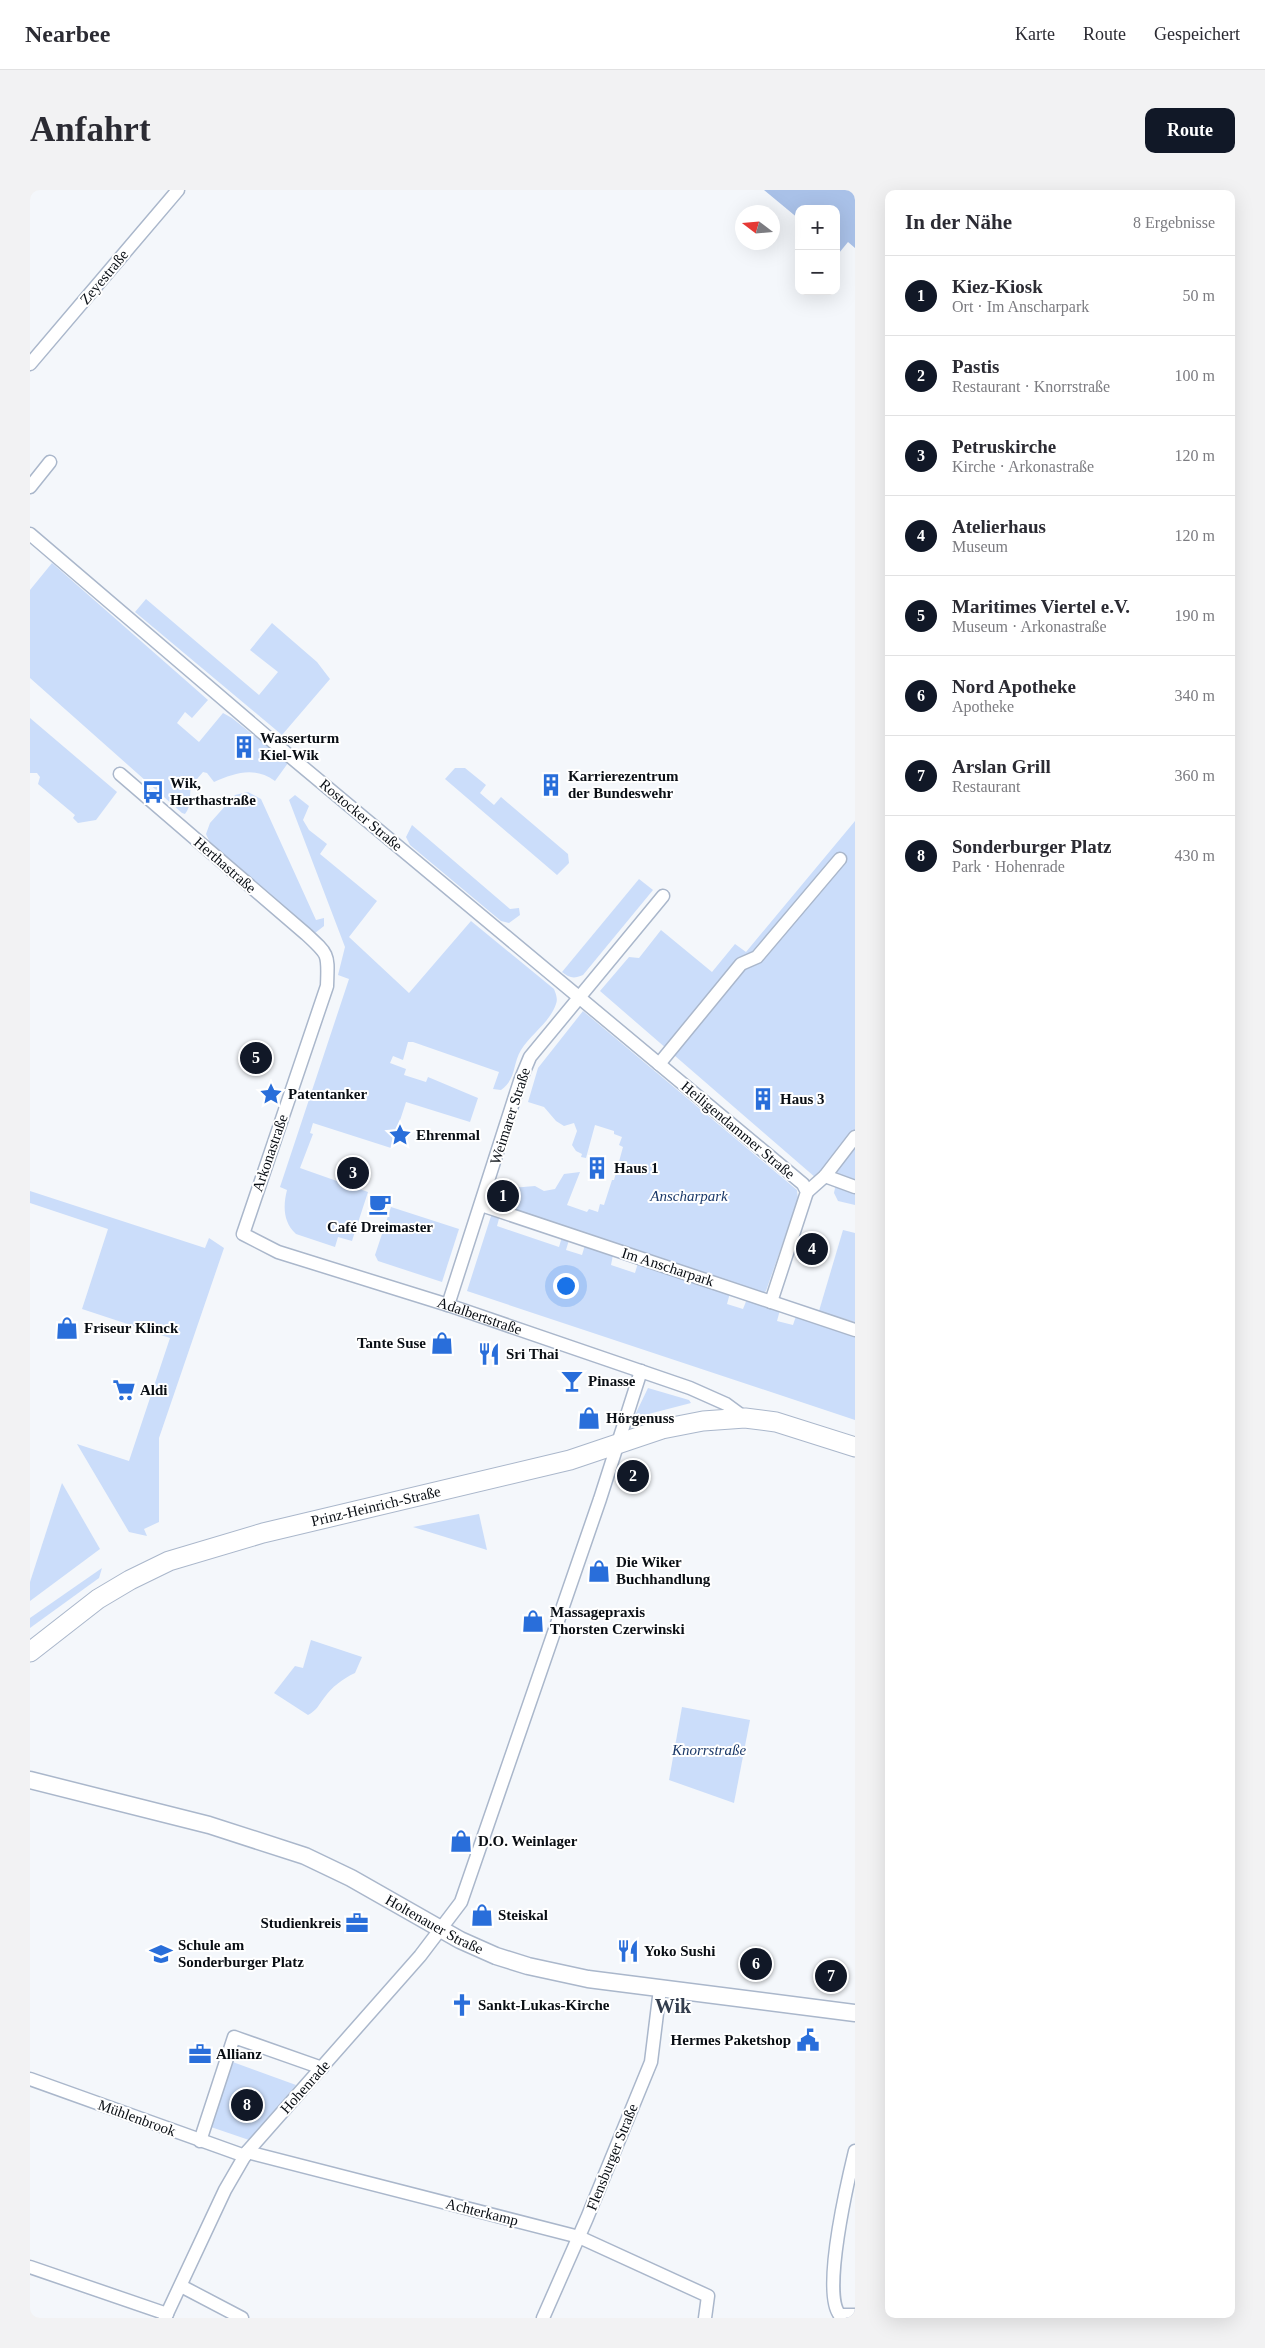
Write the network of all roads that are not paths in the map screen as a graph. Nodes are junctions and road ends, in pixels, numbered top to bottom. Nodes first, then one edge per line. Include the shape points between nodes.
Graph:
1 (178, 190) edge
2 (30, 364) edge
3 (50, 462) dead end
4 (30, 487) edge
5 (30, 534) edge
6 (120, 774) dead end
7 (840, 859) dead end
8 (663, 896) dead end
9 (328, 958) joint
10 (579, 997) junction
11 (659, 1064) junction
12 (855, 1137) edge
13 (825, 1176) junction
14 (855, 1186) edge
15 (807, 1192) junction
16 (481, 1205) junction
17 (243, 1234) joint
18 (770, 1302) junction
19 (448, 1306) junction
20 (855, 1330) edge
21 (641, 1371) junction
22 (745, 1418) junction
23 (618, 1442) junction
24 (855, 1447) edge
25 (30, 1652) edge
26 (30, 1780) edge
27 (441, 1930) junction
28 (660, 1989) junction
29 (855, 2013) edge
30 (322, 2068) junction
31 (30, 2079) edge
32 (200, 2141) junction
33 (855, 2152) edge
34 (246, 2154) junction
35 (579, 2237) junction
36 (30, 2267) edge
37 (180, 2286) junction
38 (166, 2316) edge
39 (839, 2316) edge
40 (855, 2316) edge
41 (242, 2318) edge
42 (543, 2318) edge
43 (705, 2318) edge

1 - 2 street, Zeyestraße
3 - 4 street
5 - 10 street, Rostocker Straße
6 - 9 street, Herthastraße via 322,948
7 - 11 street via 757,957 741,964
8 - 10 street, Weimarer Straße
9 - 17 street, Arkonastraße via 327,986
10 - 11 street, Heiligendammer Straße
10 - 16 street, Weimarer Straße via 530,1056
11 - 15 street, Heiligendammer Straße via 792,1174
12 - 13 street
13 - 14 street
13 - 15 street
15 - 18 street, Heiligendammer Straße
16 - 18 street, Im Anscharpark
16 - 19 street, Weimarer Straße
17 - 19 street, Adalbertstraße via 278,1252
18 - 20 street, Im Anscharpark
19 - 21 street, Adalbertstraße
21 - 22 street, Adalbertstraße via 726,1404
21 - 23 street
22 - 23 main road, Prinz-Heinrich-Straße via 679,1424
22 - 24 main road, Adalbertstraße via 776,1422
23 - 25 main road, Prinz-Heinrich-Straße via 570,1460 273,1531 169,1561 98,1599
23 - 27 street via 461,1902
26 - 27 street, Holtenauer Straße via 209,1825 292,1852 336,1871
27 - 28 street, Holtenauer Straße via 488,1953 528,1966 588,1979
27 - 30 street, Hohenrade
28 - 29 street, Holtenauer Straße
28 - 35 street, Flensburger Straße via 651,2062
30 - 32 street via 234,2037
30 - 34 street, Hohenrade
31 - 32 street, Mühlenbrook
32 - 34 street, Mühlenbrook
33 - 39 street via 842,2202 836,2253 833,2300
34 - 35 street, Achterkamp
34 - 37 street, Hohenrade via 225,2190
35 - 42 street, Flensburger Straße
35 - 43 street, Achterkamp via 708,2296
36 - 38 street
37 - 38 street, Hohenrade
37 - 41 street
39 - 40 street

